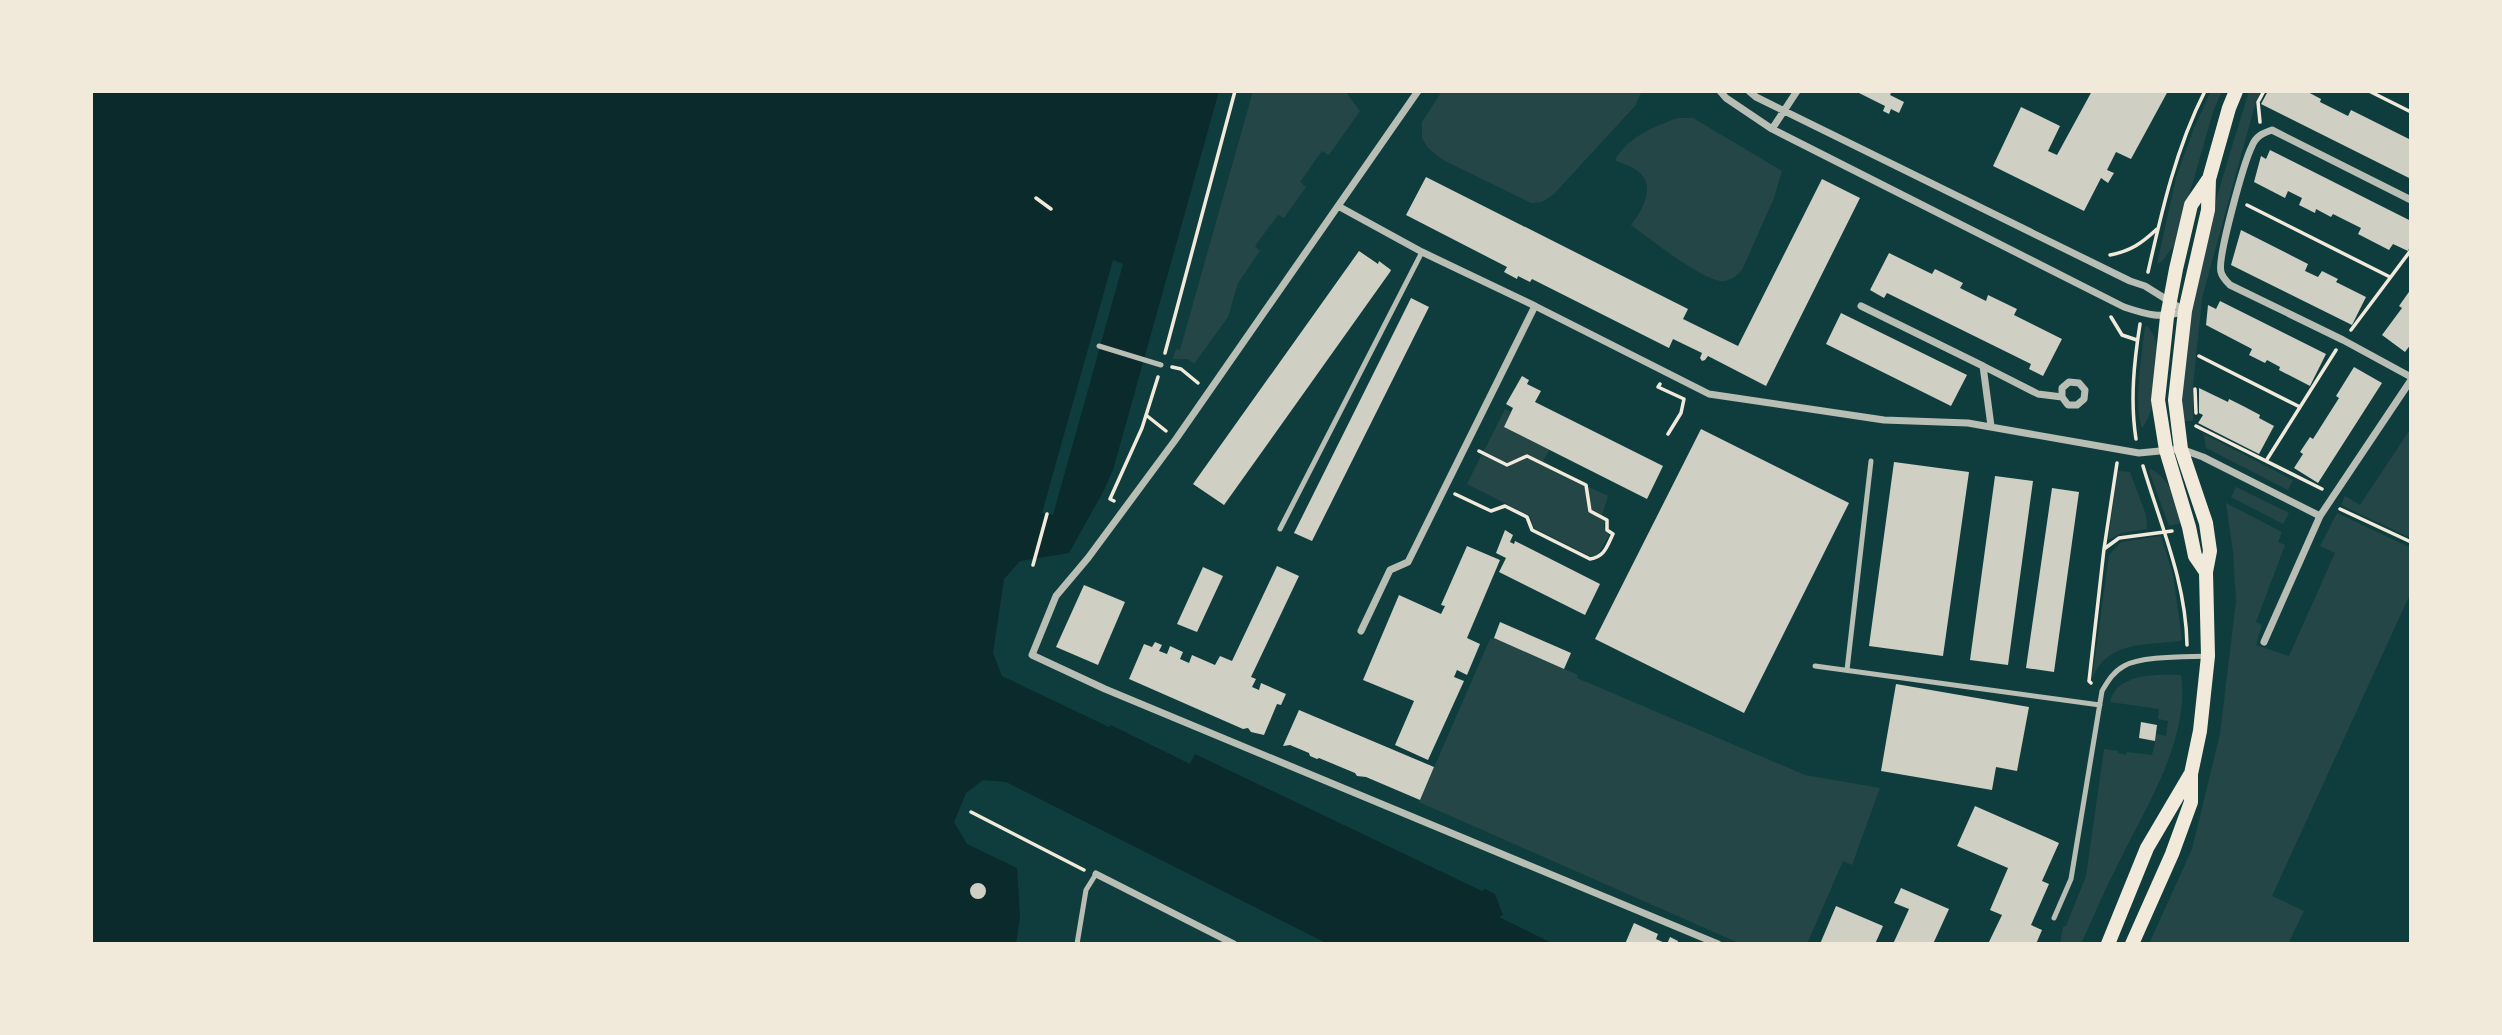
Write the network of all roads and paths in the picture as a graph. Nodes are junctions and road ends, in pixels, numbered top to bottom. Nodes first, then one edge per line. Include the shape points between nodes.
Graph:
1 (1235, 91) edge
2 (1418, 91) edge
3 (1720, 91) edge
4 (1749, 91) edge
5 (1797, 91) edge
6 (2206, 91) edge
7 (2236, 91) edge
8 (2264, 91) edge
9 (2370, 91) edge
10 (1784, 111) junction
11 (2411, 112) edge
12 (1772, 129) junction
13 (2261, 134) junction
14 (2208, 179) junction
15 (1037, 198) dead end
16 (2236, 199) junction
17 (2411, 200) edge
18 (1338, 206) junction
19 (1051, 209) dead end
20 (2158, 227) junction
21 (1422, 252) junction
22 (2085, 259) junction
23 (2391, 277) dead end
24 (2145, 286) junction
25 (2170, 300) junction
26 (1535, 306) junction
27 (1861, 306) dead end
28 (2185, 310) junction
29 (2167, 317) junction
30 (2200, 345) dead end
31 (1099, 346) dead end
32 (2199, 356) junction
33 (1161, 365) junction
34 (1983, 366) junction
35 (2197, 367) dead end
36 (1181, 369) dead end
37 (1666, 373) junction
38 (1187, 374) dead end
39 (2196, 377) dead end
40 (2411, 379) edge
41 (2062, 397) dead end
42 (2300, 407) dead end
43 (1146, 415) junction
44 (1991, 426) junction
45 (2196, 426) junction
46 (1161, 427) dead end
47 (1668, 434) dead end
48 (1467, 445) junction
49 (2181, 449) junction
50 (2119, 450) junction
51 (2166, 450) junction
52 (2203, 457) junction
53 (1871, 461) dead end
54 (1445, 489) junction
55 (2333, 495) junction
56 (2328, 503) junction
57 (1125, 509) junction
58 (1047, 514) dead end
59 (2320, 516) junction
60 (2189, 527) junction
61 (1280, 529) dead end
62 (2165, 532) junction
63 (2411, 542) edge
64 (2104, 549) junction
65 (1033, 565) dead end
66 (2206, 572) junction
67 (1361, 631) dead end
68 (2264, 642) dead end
69 (2208, 656) junction
70 (2187, 657) junction
71 (1815, 666) dead end
72 (1847, 670) junction
73 (2102, 691) junction
74 (2100, 705) junction
75 (2191, 774) junction
76 (971, 812) dead end
77 (1085, 870) dead end
78 (1096, 874) joint
79 (2054, 918) dead end
80 (1077, 944) edge
81 (1234, 944) edge
82 (1717, 944) edge
83 (2108, 944) edge
84 (2132, 944) edge

1 - 33 path
2 - 18 street
3 - 12 street
4 - 10 street
5 - 10 street
6 - 20 path via 2171,175
7 - 14 main road
8 - 13 path via 2258,102
9 - 11 path
10 - 12 street
10 - 22 street
12 - 29 street via 2124,306
13 - 16 street via 2252,145
13 - 17 street via 2272,130
14 - 25 main road via 2191,205
14 - 28 main road via 2208,210
15 - 19 path
16 - 23 path
16 - 40 street via 2221,260 2221,273 2230,285
18 - 21 street
18 - 57 street
20 - 22 path via 2126,252
20 - 24 path
21 - 26 street
21 - 61 lane
22 - 24 street
24 - 25 street
25 - 28 street
25 - 29 main road
26 - 37 street
26 - 48 street
27 - 34 street
28 - 29 street
28 - 49 main road via 2175,400
29 - 51 main road via 2158,400
30 - 32 path
31 - 33 lane
32 - 35 path
32 - 42 path
33 - 43 path
34 - 41 street via 2038,394
34 - 44 street
36 - 38 path
37 - 44 street via 1709,394 1884,420
37 - 47 path via 1658,387 1684,400
39 - 45 path
40 - 55 street
43 - 46 path
43 - 57 path via 1110,499
44 - 50 street
45 - 52 path
45 - 55 path
48 - 54 street
48 - 54 path via 1507,465 1527,456 1586,485 1590,511 1607,520 1607,530 1613,534 1604,554 1590,559 1532,530 1527,517 1505,506 1491,512
49 - 51 street
49 - 52 street
49 - 66 main road via 2206,523 2210,551
50 - 51 street
50 - 64 path
51 - 60 main road
52 - 59 street
53 - 72 lane
54 - 67 street via 1408,562 1390,570
55 - 56 street
56 - 59 street
56 - 63 path
57 - 82 street via 1056,596 1032,655
58 - 65 path
59 - 68 street
60 - 62 path
60 - 66 main road via 2195,556
62 - 64 path via 2119,538
62 - 70 path via 2185,607
64 - 73 path via 2089,681
66 - 69 main road
69 - 70 lane
69 - 75 main road
70 - 73 lane via 2126,664 2112,674
71 - 72 lane
72 - 74 lane
73 - 74 lane
74 - 79 lane via 2071,879
75 - 83 main road via 2147,848
75 - 84 main road via 2191,802
76 - 77 path
78 - 80 lane via 1086,890
78 - 81 street

